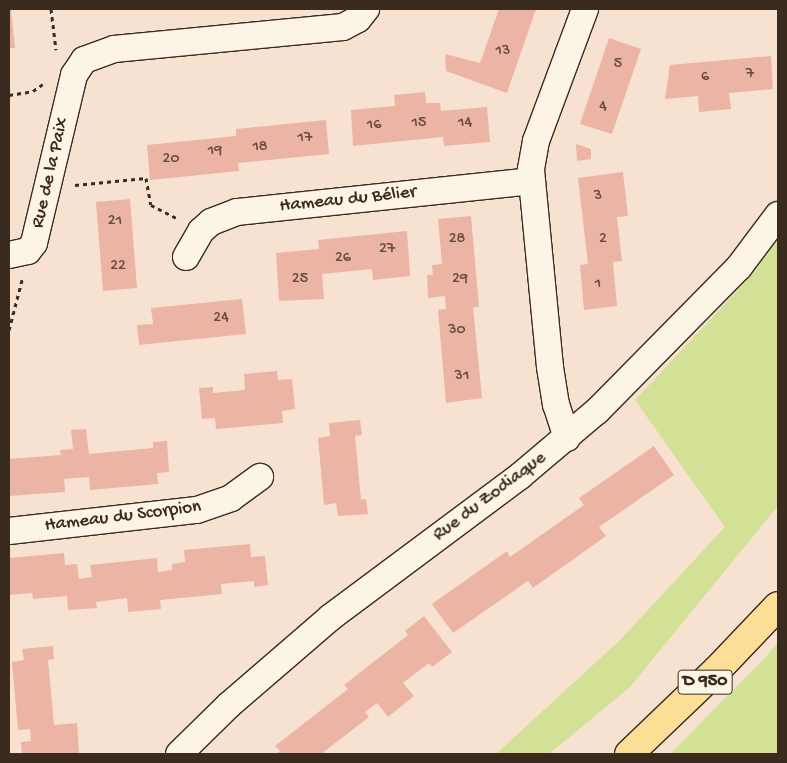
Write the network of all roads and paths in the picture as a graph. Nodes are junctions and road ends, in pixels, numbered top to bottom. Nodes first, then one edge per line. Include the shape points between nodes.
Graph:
1 (50, 9) edge
2 (366, 9) edge
3 (585, 9) edge
4 (56, 53) dead end
5 (62, 76) junction
6 (9, 95) edge
7 (531, 181) junction
8 (48, 186) junction
9 (778, 215) edge
10 (201, 231) junction
11 (15, 254) edge
12 (186, 257) dead end
13 (9, 330) edge
14 (567, 438) junction
15 (260, 477) dead end
16 (9, 531) edge
17 (778, 606) edge
18 (179, 754) edge
19 (629, 754) edge

1 - 4 path
2 - 5 street via 358,19 343,27 102,51
3 - 7 street via 536,141
5 - 6 path via 33,91
5 - 8 street, Rue de la Paix
7 - 10 street, Hameau du Bélier via 251,210 222,216
7 - 14 street via 550,367 556,405
8 - 10 path via 146,178 151,205
8 - 11 street, Rue de la Paix via 34,243
9 - 14 street, Rue du Zodiaque via 739,267 669,342
10 - 12 street, Hameau du Bélier
11 - 13 path via 22,282
14 - 18 street, Rue du Zodiaque via 331,617
15 - 16 street, Hameau du Scorpion via 231,498 197,510
17 - 19 highway, D 950

